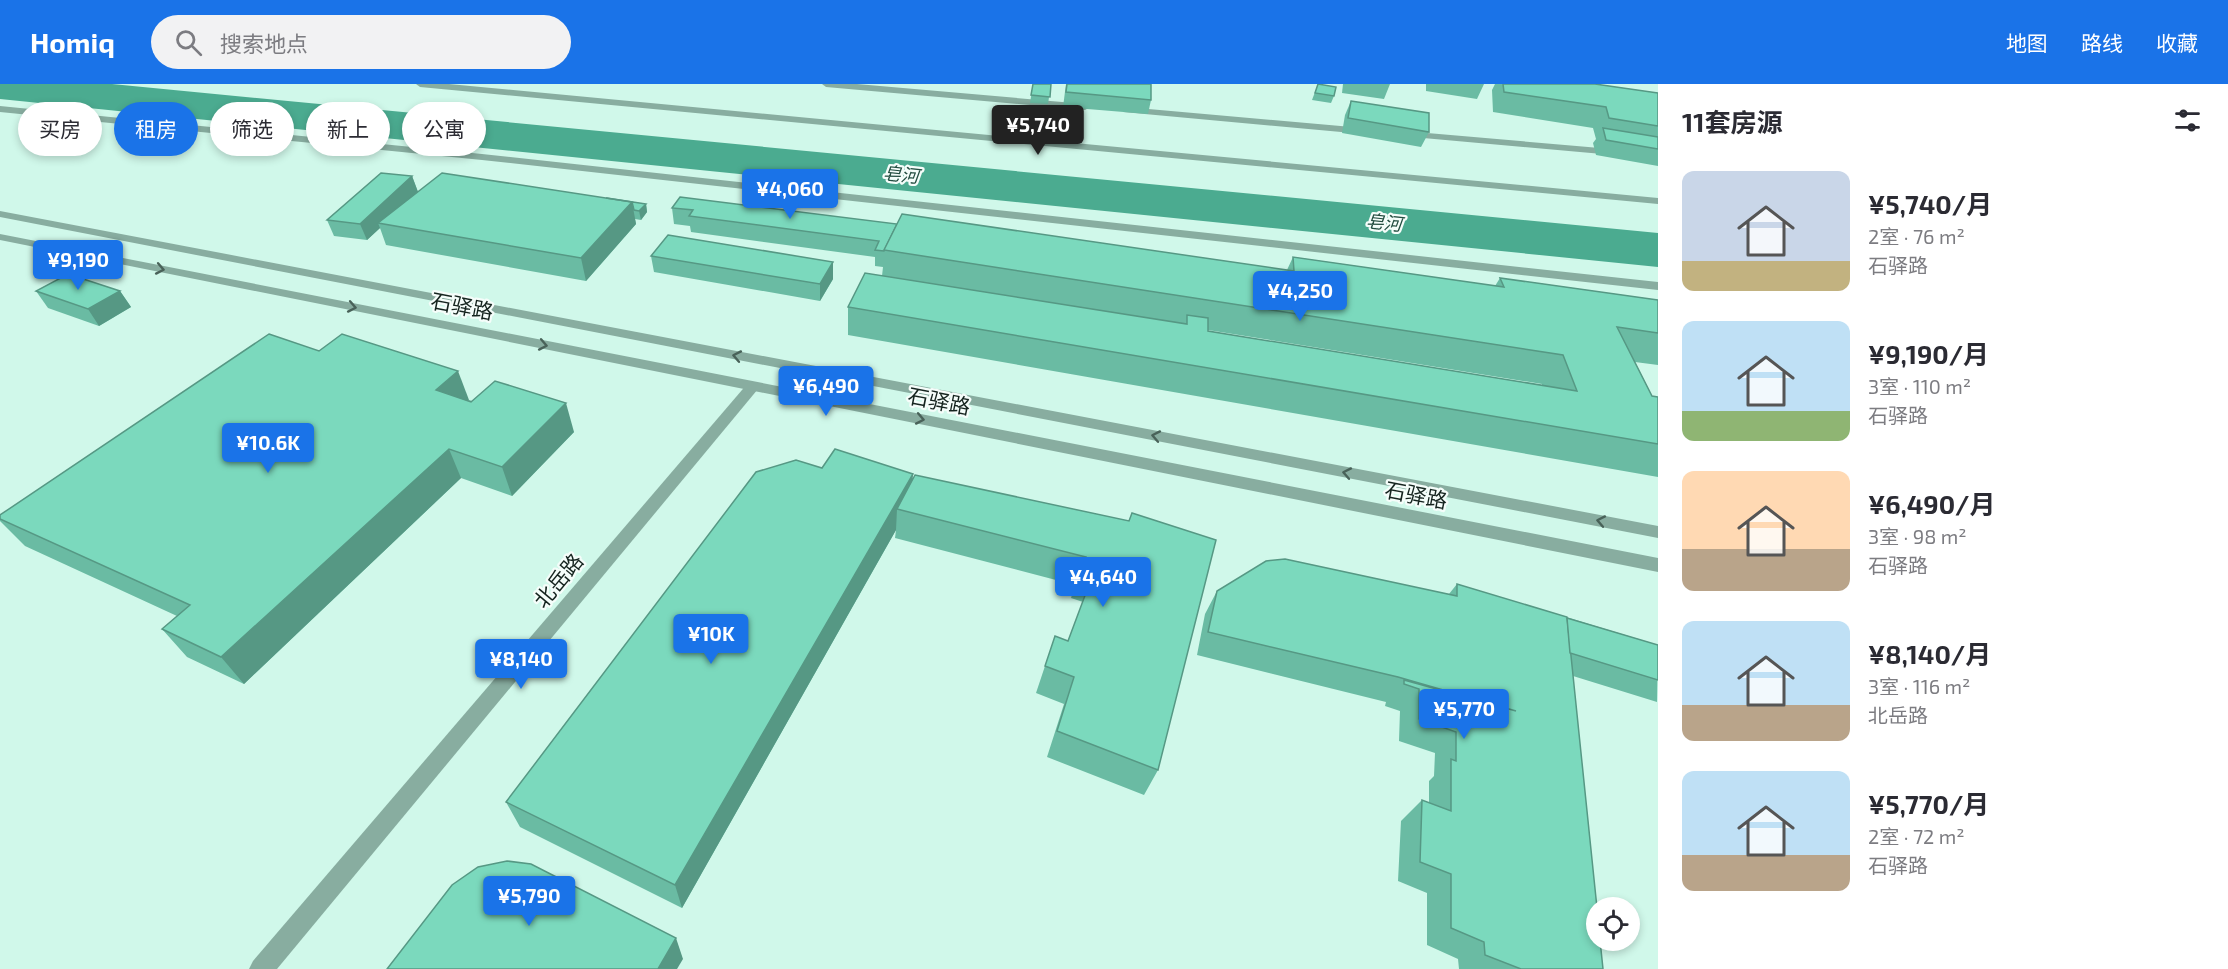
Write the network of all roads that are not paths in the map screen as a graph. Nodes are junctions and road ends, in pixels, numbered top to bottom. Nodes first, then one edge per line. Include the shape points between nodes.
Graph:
1 (420, 84) edge
2 (826, 84) edge
3 (1100, 108) edge
4 (0, 109) edge
5 (1112, 109) edge
6 (1373, 132) edge
7 (1397, 134) edge
8 (1658, 156) edge
9 (1658, 201) edge
10 (0, 214) edge
11 (0, 237) edge
12 (1658, 286) edge
13 (753, 386) junction
14 (1658, 532) edge
15 (1658, 566) edge
16 (261, 969) edge

1 - 9 street
2 - 3 street
4 - 12 street via 482,157
5 - 6 street
7 - 8 street
14 -> 10 street, 石驿路
11 -> 13 street, 石驿路
13 -> 15 street, 石驿路
13 - 16 street, 北岳路

